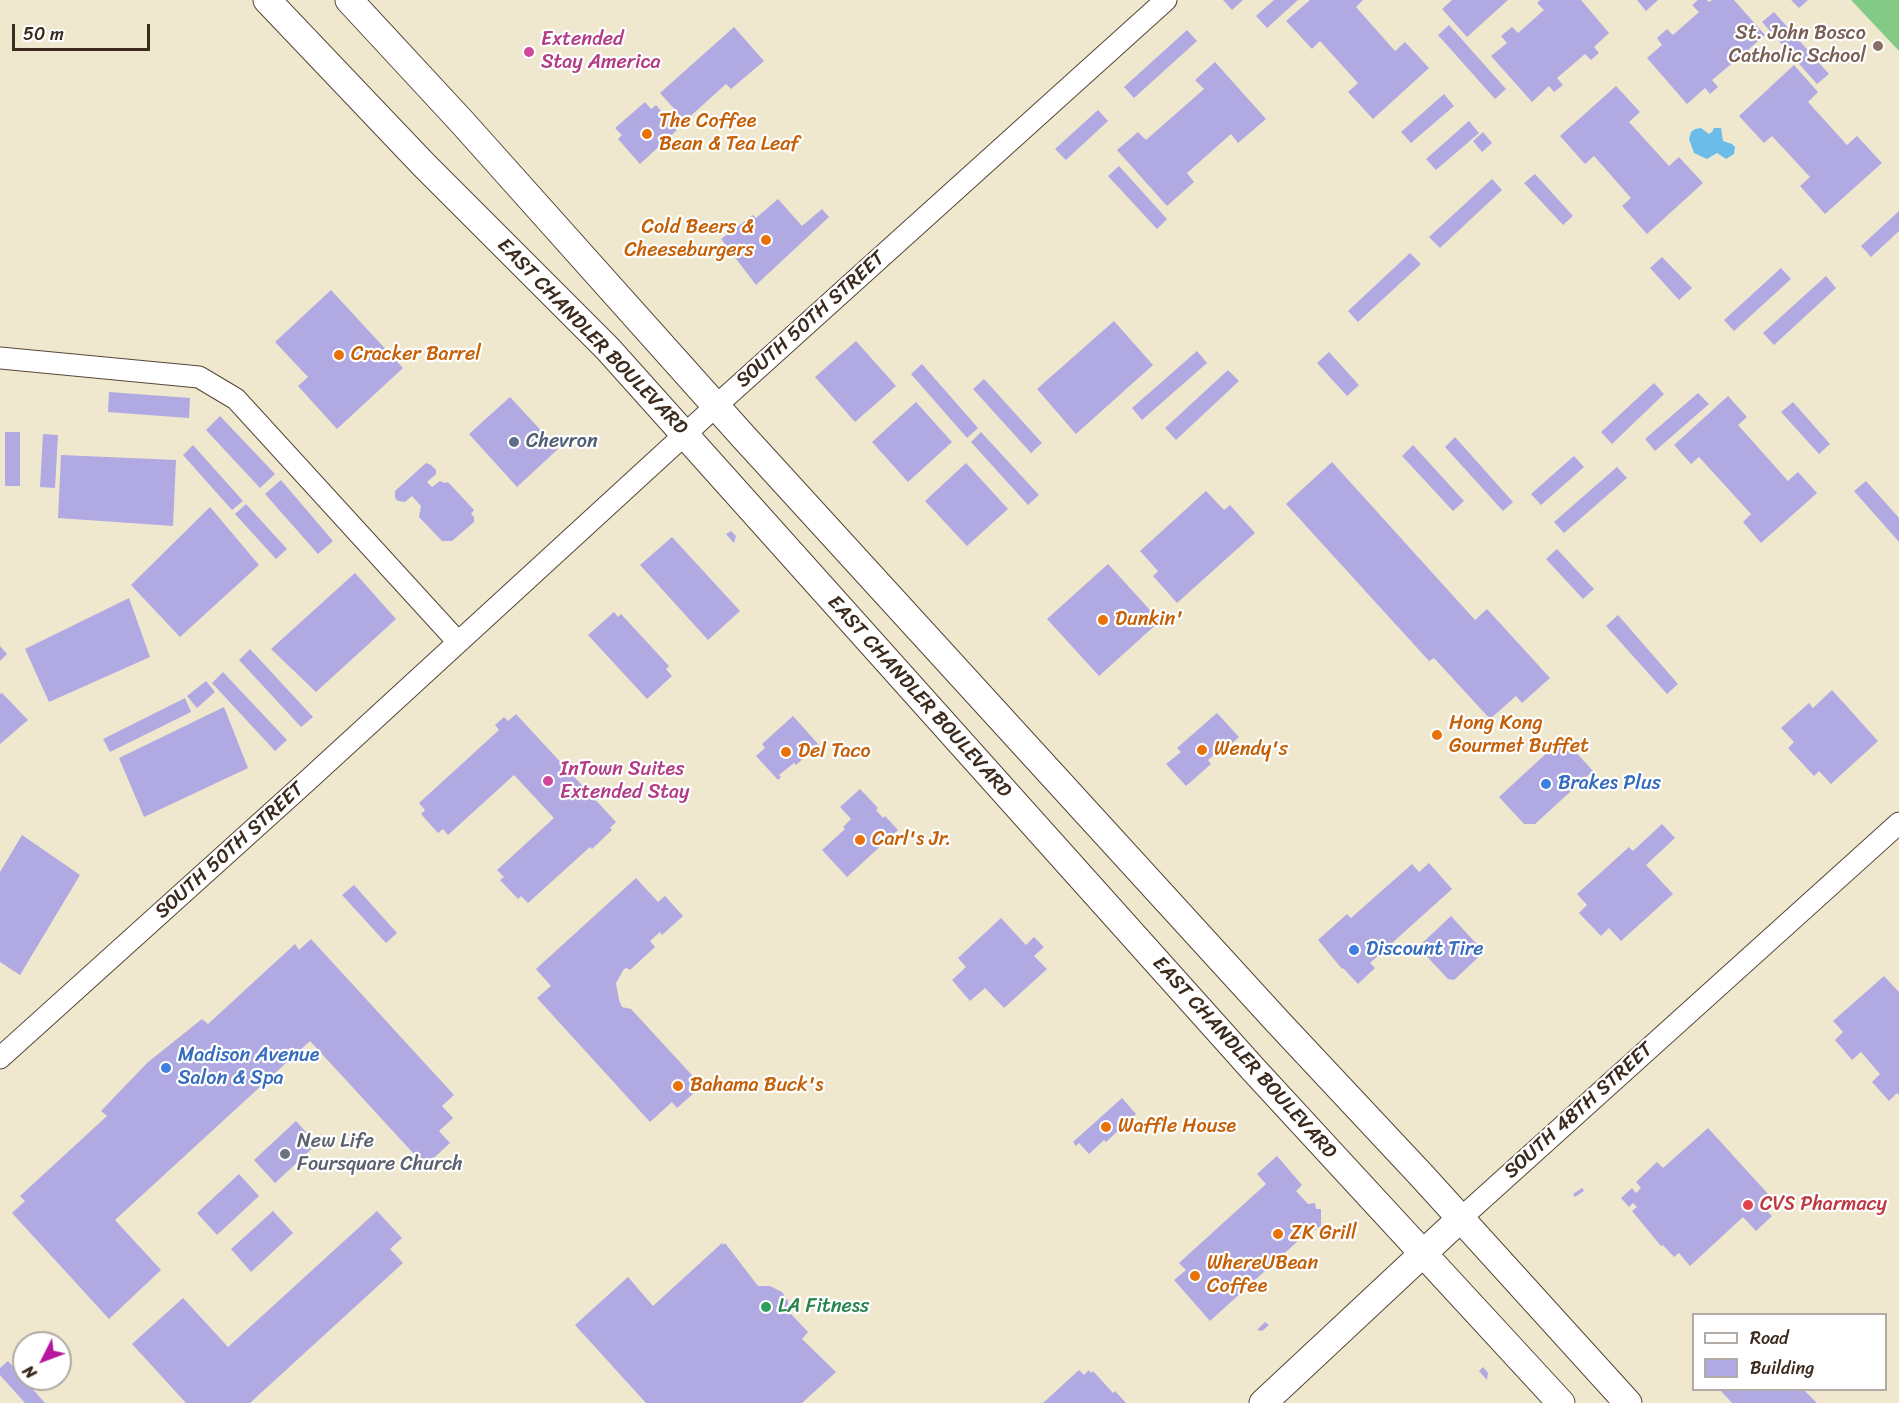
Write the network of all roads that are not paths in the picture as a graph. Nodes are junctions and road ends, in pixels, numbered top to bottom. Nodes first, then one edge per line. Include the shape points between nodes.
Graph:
1 (267, 0) edge
2 (349, 0) edge
3 (1166, 0) edge
4 (0, 358) edge
5 (717, 405) junction
6 (685, 434) junction
7 (458, 642) junction
8 (1899, 823) edge
9 (0, 1058) edge
10 (1460, 1219) junction
11 (1424, 1254) junction
12 (1263, 1403) edge
13 (1561, 1403) edge
14 (1628, 1403) edge

1 - 6 main road, EAST CHANDLER BOULEVARD via 424,165 608,349
2 - 5 main road
3 - 5 street, SOUTH 50TH STREET
4 - 7 street via 199,377 236,399
5 - 6 street, SOUTH 50TH STREET
5 - 10 main road
6 - 7 street, SOUTH 50TH STREET
6 - 11 main road, EAST CHANDLER BOULEVARD via 1253,1069
7 - 9 street, SOUTH 50TH STREET
8 - 10 street, SOUTH 48TH STREET
10 - 11 main road, SOUTH 48TH STREET
10 - 14 main road
11 - 12 main road, SOUTH 48TH STREET
11 - 13 main road, EAST CHANDLER BOULEVARD

